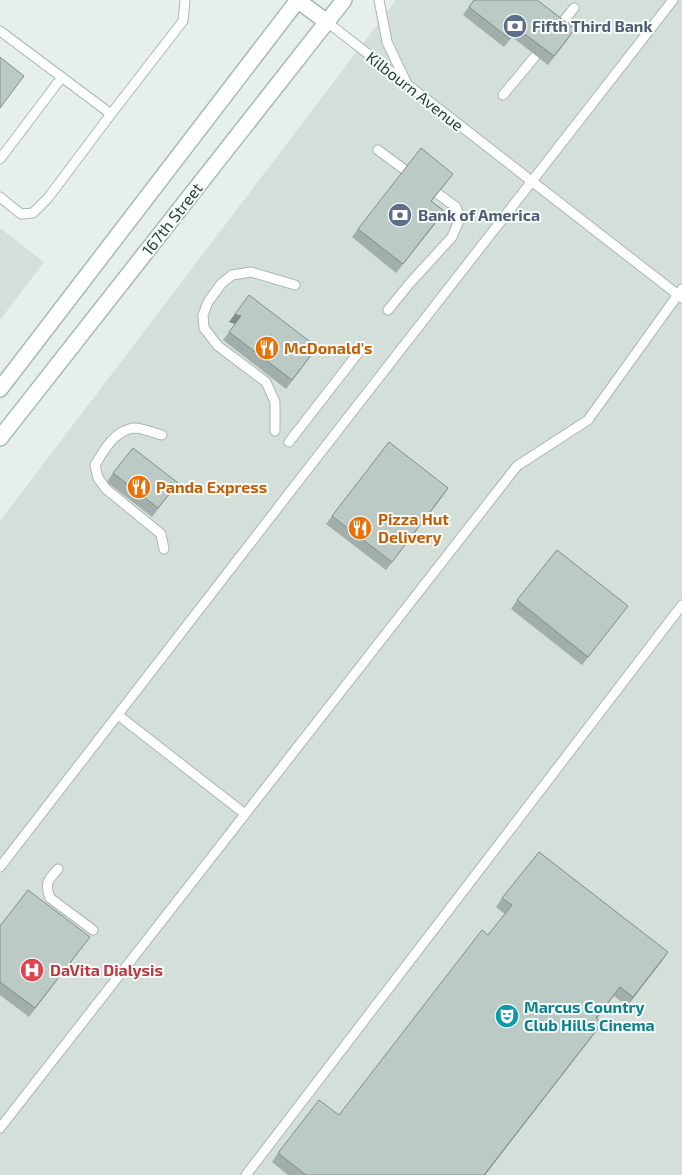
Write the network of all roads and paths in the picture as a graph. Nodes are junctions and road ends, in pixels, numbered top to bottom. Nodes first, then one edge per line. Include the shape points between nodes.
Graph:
1 (185, 0) edge
2 (298, 0) edge
3 (344, 0) edge
4 (379, 0) edge
5 (673, 0) edge
6 (574, 8) dead end
7 (326, 22) junction
8 (0, 31) edge
9 (62, 78) junction
10 (409, 86) junction
11 (503, 95) dead end
12 (111, 114) junction
13 (378, 150) dead end
14 (0, 160) edge
15 (417, 178) edge
16 (532, 182) junction
17 (425, 184) edge
18 (0, 197) edge
19 (296, 285) dead end
20 (681, 294) edge
21 (388, 310) dead end
22 (362, 348) dead end
23 (0, 389) edge
24 (275, 431) dead end
25 (162, 435) dead end
26 (0, 438) edge
27 (289, 442) dead end
28 (164, 549) dead end
29 (682, 605) edge
30 (118, 715) junction
31 (245, 814) junction
32 (0, 867) edge
33 (58, 869) dead end
34 (93, 930) dead end
35 (0, 1128) edge
36 (246, 1175) edge

1 - 12 lane via 183,21
2 - 7 main road, Kilbourn Avenue
2 - 23 main road, 167th Street
3 - 7 main road, 167th Street
4 - 10 lane via 387,42
5 - 16 lane
6 - 11 lane
7 - 10 lane, Kilbourn Avenue
7 - 26 main road, 167th Street
8 - 9 lane
9 - 12 lane
9 - 14 lane
10 - 16 lane, Kilbourn Avenue
12 - 18 lane via 33,214 21,214
13 - 15 lane
16 - 20 lane, Kilbourn Avenue
16 - 30 lane
17 - 21 lane via 456,207 460,218 452,237
19 - 24 lane via 251,272 232,274 208,302 203,315 204,328 218,346 266,382 275,402
20 - 31 lane via 588,420 517,466
22 - 27 lane
25 - 28 lane via 136,428 121,432 95,465 98,478 106,489 161,534
29 - 36 lane
30 - 31 lane
30 - 32 lane
31 - 35 lane
33 - 34 lane via 48,879 50,898

